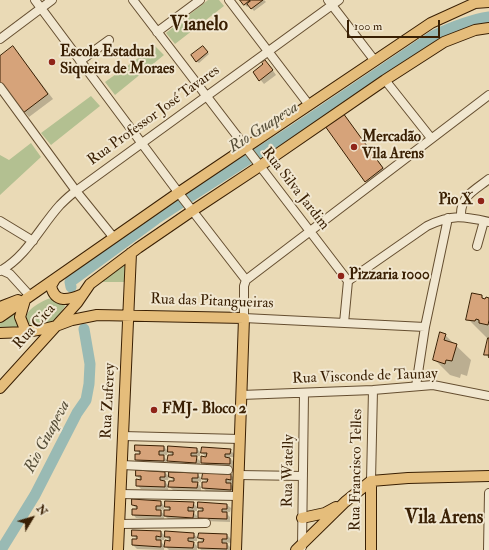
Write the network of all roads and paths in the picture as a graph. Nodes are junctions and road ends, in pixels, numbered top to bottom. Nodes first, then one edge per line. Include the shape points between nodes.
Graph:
1 (35, 0) edge
2 (52, 0) edge
3 (133, 0) edge
4 (185, 0) edge
5 (200, 0) edge
6 (229, 0) edge
7 (339, 0) edge
8 (474, 2) edge
9 (489, 2) edge
10 (330, 3) edge
11 (191, 7) junction
12 (41, 8) junction
13 (489, 28) edge
14 (157, 32) junction
15 (0, 39) edge
16 (109, 40) dead end
17 (268, 52) junction
18 (80, 61) junction
19 (375, 61) junction
20 (385, 80) junction
21 (0, 88) edge
22 (489, 95) edge
23 (206, 96) junction
24 (309, 105) junction
25 (431, 138) junction
26 (141, 143) junction
27 (247, 150) junction
28 (258, 163) junction
29 (489, 180) edge
30 (76, 191) junction
31 (180, 195) junction
32 (190, 209) junction
33 (462, 216) junction
34 (448, 218) junction
35 (0, 221) edge
36 (487, 221) edge
37 (311, 232) junction
38 (114, 238) junction
39 (33, 241) junction
40 (477, 246) dead end
41 (131, 253) junction
42 (1, 271) edge
43 (55, 279) junction
44 (246, 280) junction
45 (348, 281) junction
46 (83, 294) junction
47 (27, 298) junction
48 (0, 307) edge
49 (129, 315) junction
50 (0, 317) edge
51 (244, 318) junction
52 (344, 323) junction
53 (56, 326) junction
54 (425, 327) junction
55 (26, 332) junction
56 (0, 333) edge
57 (416, 386) junction
58 (0, 388) edge
59 (374, 390) junction
60 (304, 393) junction
61 (241, 395) junction
62 (489, 396) edge
63 (123, 436) junction
64 (240, 439) junction
65 (122, 465) junction
66 (228, 470) dead end
67 (239, 475) junction
68 (303, 476) junction
69 (489, 476) edge
70 (372, 481) junction
71 (489, 493) edge
72 (120, 494) junction
73 (238, 496) junction
74 (345, 502) junction
75 (302, 518) junction
76 (206, 523) dead end
77 (119, 524) junction
78 (300, 548) edge
79 (118, 550) edge
80 (236, 550) edge
81 (371, 550) edge
82 (488, 550) edge

1 - 12 street
2 - 12 street
3 - 14 street, Rua Silva Jardim
4 - 11 street
5 - 11 street
6 - 17 street
7 - 10 street, Rua Professor José Tavares
8 - 9 main road
8 - 19 main road via 432,23
10 - 17 street, Rua Professor José Tavares
10 - 19 street
11 - 14 street
12 - 15 street
12 - 18 street
13 - 20 main road, Rua Cica via 475,30 444,42
14 - 23 street, Rua Silva Jardim
16 - 18 street
17 - 23 street, Rua Professor José Tavares
17 - 24 street
18 - 26 street
19 - 24 main road
20 - 25 street
20 - 28 main road, Rua Cica
21 - 30 street
22 - 25 street
23 - 26 street, Rua Professor José Tavares
23 - 27 street, Rua Silva Jardim
24 - 27 main road
25 - 37 street
26 - 30 street, Rua Professor José Tavares
26 - 31 street
27 - 28 street, Rua Silva Jardim
27 - 31 main road
28 - 32 main road, Rua Cica
28 - 37 street, Rua Silva Jardim
29 - 33 street via 463,201
30 - 38 street
30 - 39 street, Rua Professor José Tavares via 60,206
31 - 32 street
31 - 38 main road
32 - 41 main road, Rua Cica
32 - 44 street
33 - 34 street
33 - 36 street
34 - 45 street via 427,226
34 - 54 street
35 - 39 street
36 - 40 street
37 - 44 street
37 - 45 street, Rua Silva Jardim
38 - 43 main road
39 - 42 street, Rua Professor José Tavares via 13,263
41 - 46 main road, Rua Cica via 90,284
41 - 49 main road, Rua Zuferey
42 - 47 street via 10,274
43 - 46 main road via 51,286 53,293 58,297 64,300
43 - 47 main road
44 - 51 street
45 - 52 street
46 - 53 main road, Rua Cica
47 - 48 main road
47 - 50 main road
47 - 55 main road via 20,317
49 - 51 main road, Rua das Pitangueiras
49 - 53 main road, Rua das Pitangueiras via 93,316
49 - 63 main road, Rua Zuferey
51 - 52 street, Rua das Pitangueiras
51 - 61 main road
52 - 54 street, Rua das Pitangueiras
53 - 55 main road, Rua das Pitangueiras
53 - 58 main road, Rua Cica
54 - 57 street
55 - 56 main road, Rua das Pitangueiras
57 - 59 street, Rua Visconde de Taunay
57 - 62 street, Rua Visconde de Taunay via 433,385
59 - 60 street, Rua Visconde de Taunay
59 - 70 street, Rua Francisco Telles
60 - 61 street, Rua Visconde de Taunay
60 - 68 street, Rua Watelly
61 - 64 main road
63 - 64 street
63 - 65 main road, Rua Zuferey
64 - 67 main road
65 - 66 street
65 - 72 main road, Rua Zuferey
67 - 68 street
67 - 73 main road
68 - 75 street, Rua Watelly
69 - 70 main road
70 - 74 main road
70 - 81 main road, Rua Francisco Telles
71 - 82 street
72 - 73 street
72 - 77 main road, Rua Zuferey
73 - 80 main road
74 - 75 main road via 325,513
74 - 78 main road
75 - 78 street, Rua Watelly
76 - 77 street
77 - 79 main road, Rua Zuferey

